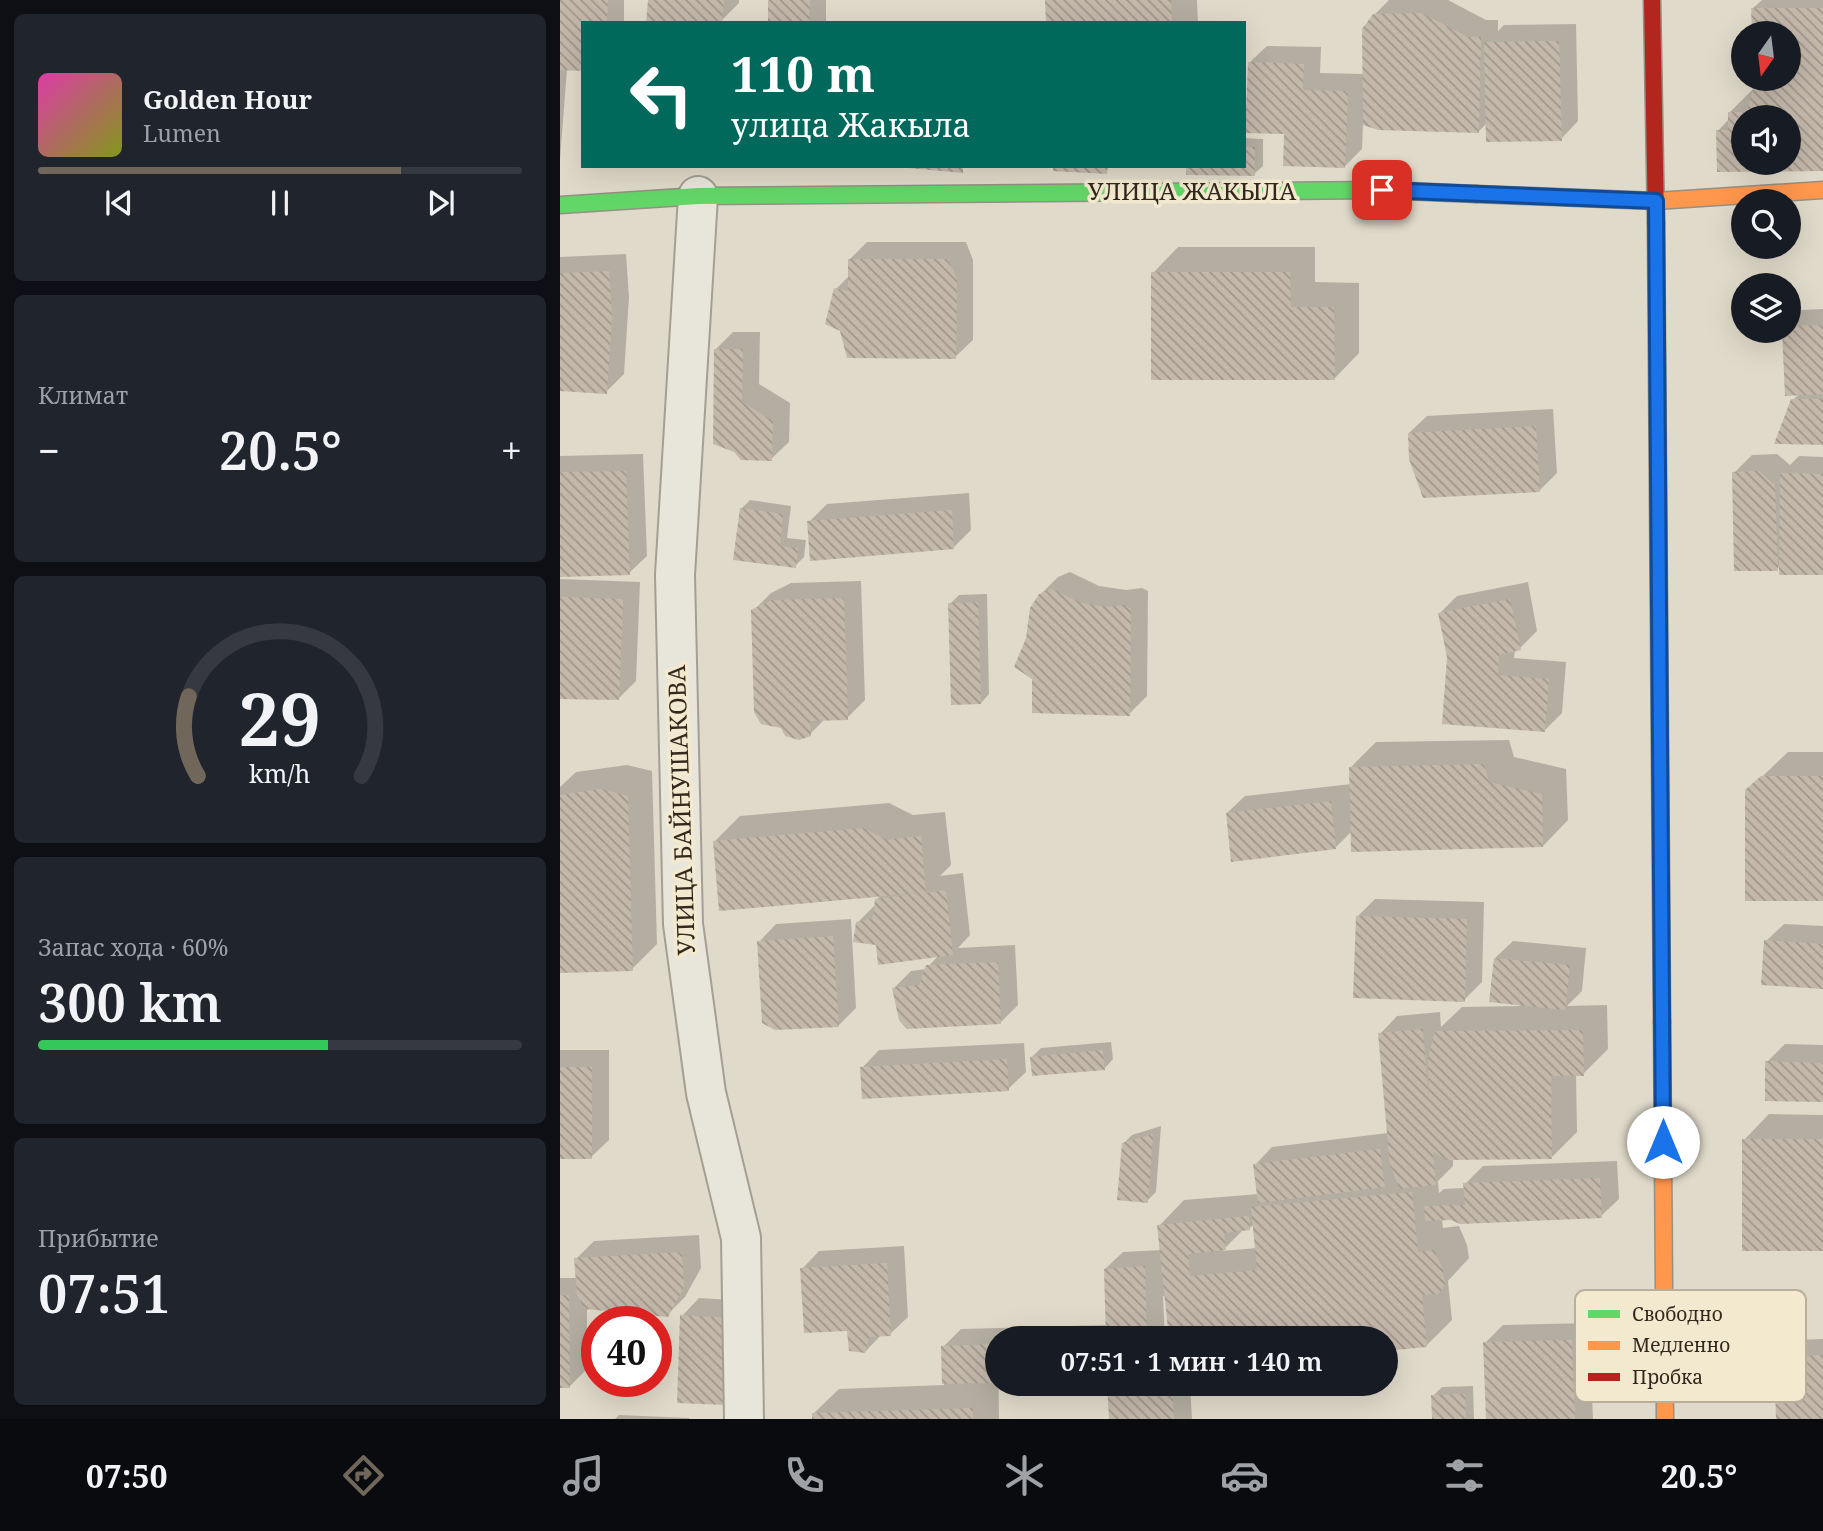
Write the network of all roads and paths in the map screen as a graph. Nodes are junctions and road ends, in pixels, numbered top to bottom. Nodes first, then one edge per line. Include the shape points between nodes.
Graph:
1 (1652, 0) edge
2 (1823, 190) edge
3 (698, 196) junction
4 (1656, 201) junction
5 (560, 205) edge
6 (1664, 1290) edge
7 (744, 1419) edge

1 - 4 street
2 - 4 street, УЛИЦА ЖАКЫЛА
3 - 4 street, УЛИЦА ЖАКЫЛА via 1382,190
3 - 5 street, УЛИЦА ЖАКЫЛА
3 - 7 street, УЛИЦА БАЙНУШАКОВА via 675,575 682,924 706,1093 741,1238
4 - 6 street

